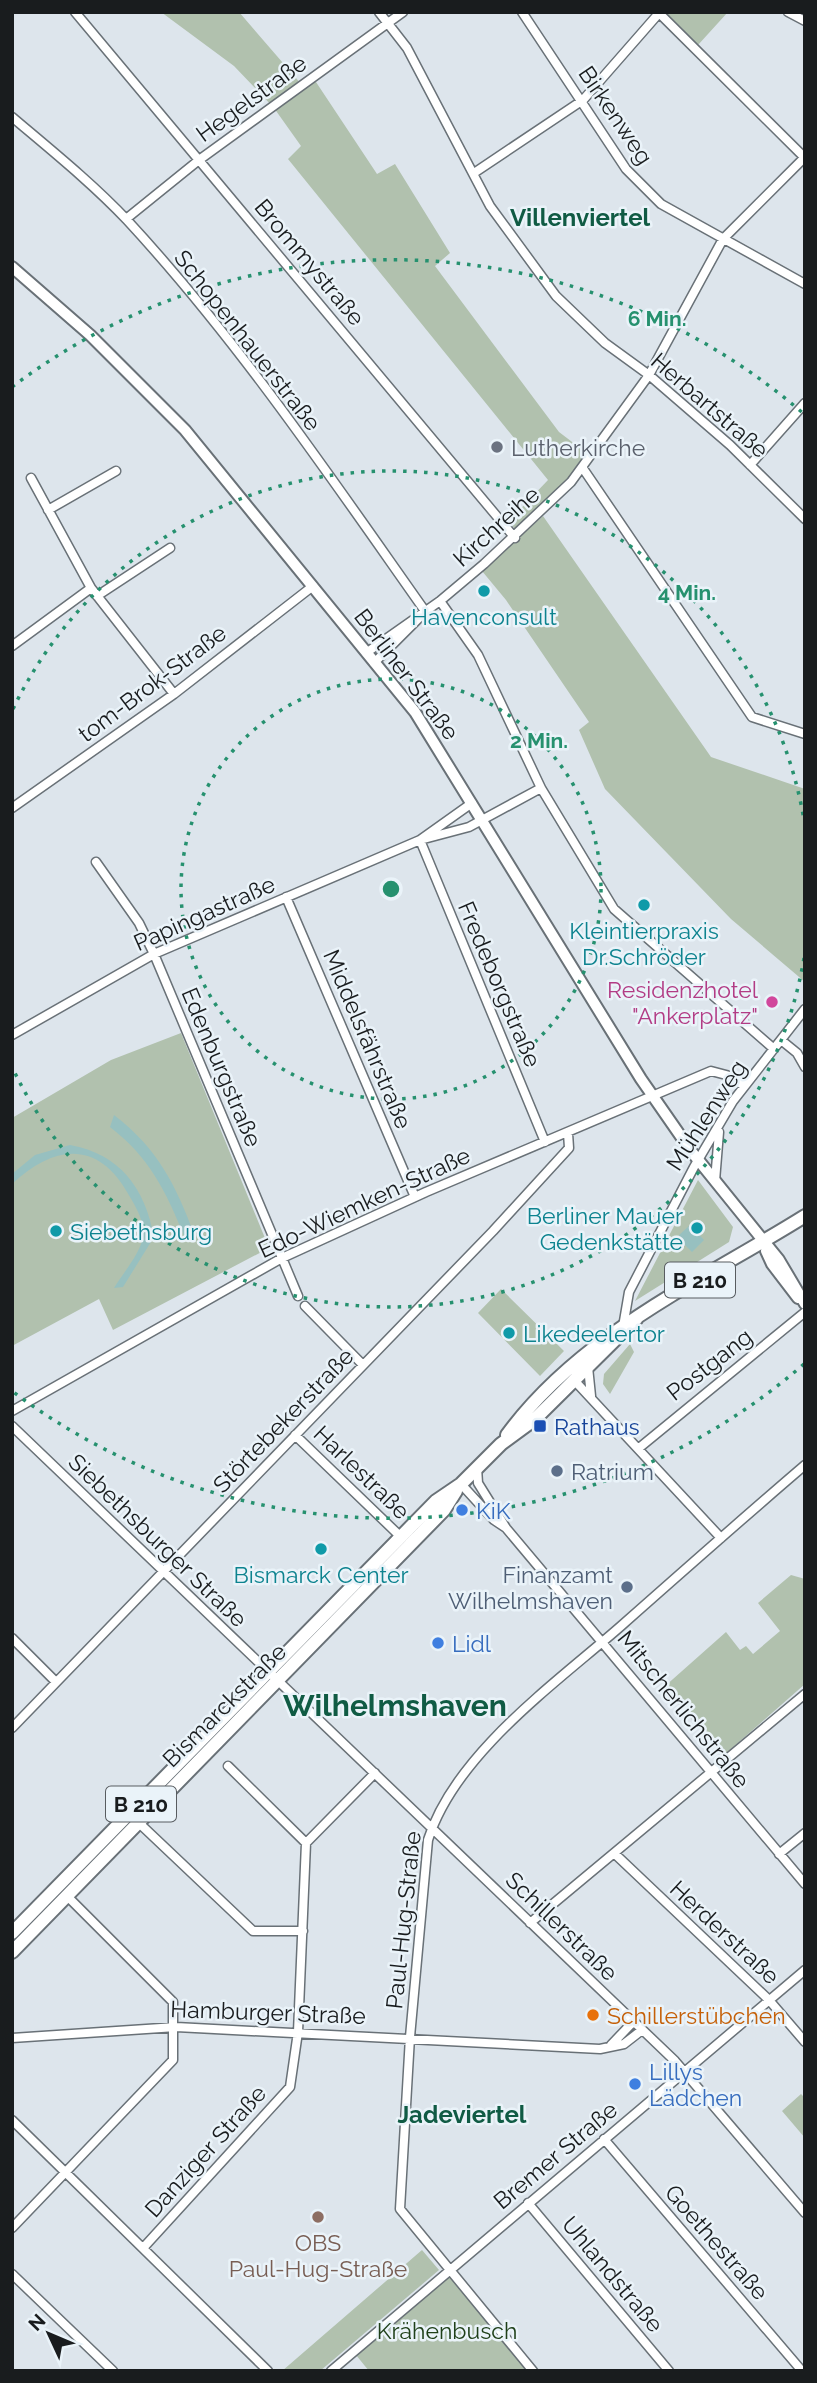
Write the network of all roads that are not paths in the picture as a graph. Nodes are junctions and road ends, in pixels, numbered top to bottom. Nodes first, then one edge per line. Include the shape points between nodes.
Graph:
1 (75, 12) edge
2 (379, 12) edge
3 (403, 12) edge
4 (522, 12) edge
5 (788, 12) edge
6 (659, 13) edge
7 (805, 21) edge
8 (389, 22) junction
9 (583, 100) junction
10 (12, 117) edge
11 (805, 157) edge
12 (199, 160) junction
13 (474, 173) junction
14 (126, 219) junction
15 (723, 239) junction
16 (12, 267) edge
17 (805, 284) edge
18 (649, 375) junction
19 (805, 403) edge
20 (750, 465) junction
21 (582, 467) junction
22 (116, 471) dead end
23 (31, 478) dead end
24 (48, 510) junction
25 (805, 519) edge
26 (515, 538) junction
27 (170, 548) dead end
28 (313, 586) junction
29 (91, 588) junction
30 (97, 596) junction
31 (440, 601) junction
32 (425, 611) junction
33 (12, 646) edge
34 (366, 653) junction
35 (374, 663) junction
36 (174, 694) junction
37 (805, 734) edge
38 (541, 788) junction
39 (472, 803) junction
40 (12, 808) edge
41 (482, 820) junction
42 (420, 840) junction
43 (96, 862) dead end
44 (286, 897) junction
45 (154, 954) junction
46 (805, 1009) edge
47 (12, 1035) edge
48 (781, 1040) junction
49 (774, 1049) junction
50 (805, 1067) edge
51 (744, 1086) junction
52 (653, 1097) junction
53 (721, 1125) junction
54 (568, 1133) junction
55 (545, 1142) junction
56 (698, 1160) junction
57 (715, 1181) junction
58 (415, 1197) junction
59 (805, 1216) edge
60 (763, 1242) junction
61 (282, 1258) junction
62 (298, 1296) dead end
63 (805, 1304) edge
64 (305, 1306) dead end
65 (805, 1312) edge
66 (637, 1318) junction
67 (623, 1327) junction
68 (584, 1362) junction
69 (363, 1365) junction
70 (555, 1380) junction
71 (576, 1380) junction
72 (591, 1396) junction
73 (12, 1410) edge
74 (12, 1426) edge
75 (295, 1434) junction
76 (501, 1444) junction
77 (639, 1448) junction
78 (805, 1465) edge
79 (477, 1468) junction
80 (461, 1484) junction
81 (506, 1528) junction
82 (401, 1538) junction
83 (721, 1538) junction
84 (162, 1572) junction
85 (12, 1638) edge
86 (604, 1641) junction
87 (272, 1677) junction
88 (56, 1682) junction
89 (805, 1694) edge
90 (12, 1728) edge
91 (228, 1766) dead end
92 (375, 1773) junction
93 (711, 1774) junction
94 (139, 1823) junction
95 (432, 1827) junction
96 (805, 1833) edge
97 (306, 1843) junction
98 (615, 1853) junction
99 (779, 1854) junction
100 (805, 1884) edge
101 (67, 1896) junction
102 (530, 1923) junction
103 (303, 1931) junction
104 (12, 1933) edge
105 (12, 1952) edge
106 (805, 1970) edge
107 (769, 2000) junction
108 (633, 2022) junction
109 (176, 2027) junction
110 (642, 2030) junction
111 (298, 2032) junction
112 (410, 2037) junction
113 (12, 2038) edge
114 (805, 2042) edge
115 (607, 2048) junction
116 (685, 2072) junction
117 (12, 2120) edge
118 (604, 2139) junction
119 (66, 2174) junction
120 (528, 2203) junction
121 (805, 2213) edge
122 (12, 2228) edge
123 (144, 2246) junction
124 (449, 2269) junction
125 (12, 2274) edge
126 (113, 2371) edge
127 (268, 2371) edge
128 (331, 2371) edge
129 (534, 2371) edge
130 (669, 2371) edge
131 (802, 2371) edge

1 - 12 street, Brommystraße
2 - 8 street, Herbartstraße
3 - 8 street, Hegelstraße
4 - 9 street, Birkenweg
5 - 7 street
6 - 9 street
6 - 11 street
8 - 12 street, Hegelstraße
8 - 13 street, Herbartstraße
9 - 13 street
9 - 15 street, Birkenweg via 626,169 661,204
10 - 14 street, Schopenhauerstraße
11 - 15 street, Kirchreihe
12 - 14 street, Hegelstraße
12 - 26 street, Brommystraße
13 - 18 street, Herbartstraße via 490,206 556,296 605,343
14 - 32 street, Schopenhauerstraße via 249,369
15 - 17 street, Birkenweg
15 - 18 street, Kirchreihe
16 - 28 main road, Berliner Straße via 90,335 185,429
18 - 20 street, Herbartstraße
18 - 21 street, Kirchreihe
19 - 20 street
20 - 25 street, Herbartstraße
21 - 26 street, Kirchreihe
21 - 37 street via 752,717
22 - 24 street
23 - 24 street
24 - 29 street
26 - 31 street, Kirchreihe
27 - 30 street
28 - 34 main road, Berliner Straße
28 - 36 street, tom-Brok-Straße
29 - 30 street
29 - 33 street
30 - 36 street
31 - 32 street, Kirchreihe
31 - 38 street via 478,655
32 - 34 street, Kirchreihe
32 - 35 street, Kirchreihe
34 - 35 main road, Berliner Straße
35 - 39 main road, Berliner Straße via 415,712
36 - 40 street, tom-Brok-Straße
38 - 41 street, Papingastraße
38 - 49 street via 614,909
39 - 41 main road, Berliner Straße
39 - 42 street, Papingastraße
41 - 42 street, Papingastraße
41 - 52 main road, Berliner Straße
42 - 44 street, Papingastraße
42 - 55 street, Fredeborgstraße
43 - 45 street, Edenburgstraße via 139,923
44 - 45 street, Papingastraße
44 - 58 street, Middelsfährstraße
45 - 47 street, Papingastraße
45 - 61 street, Edenburgstraße
46 - 48 street, Mühlenweg
48 - 49 street, Mühlenweg
48 - 50 street
49 - 51 street, Mühlenweg
51 - 52 street, Edo-Wiemken-Straße via 711,1071
51 - 53 street, Mühlenweg
52 - 54 street, Edo-Wiemken-Straße
52 - 56 main road, Berliner Straße
53 - 56 street, Mühlenweg
53 - 57 street
54 - 55 street, Edo-Wiemken-Straße
54 - 69 street, Störtebekerstraße via 569,1148
55 - 58 street, Edo-Wiemken-Straße
56 - 57 main road, Berliner Straße
56 - 67 street, Mühlenweg via 629,1292
57 - 60 main road, Berliner Straße
58 - 61 street, Edo-Wiemken-Straße
59 - 60 main road, Bismarckstraße / B 210
60 - 63 main road, Berliner Straße via 772,1265
60 - 66 main road, Bismarckstraße / B 210
61 - 62 street, Edenburgstraße
61 - 73 street, Edo-Wiemken-Straße
64 - 69 street
65 - 77 street, Postgang
66 - 67 main road, Bismarckstraße / B 210
66 - 68 main road, Bismarckstraße / B 210
67 - 68 main road, Bismarckstraße / B 210
68 - 70 main road, Bismarckstraße / B 210
68 - 71 main road, Bismarckstraße / B 210
68 - 72 street
69 - 75 street, Störtebekerstraße
70 - 71 street
70 - 76 main road, Bismarckstraße / B 210
71 - 72 street
71 - 76 main road, Bismarckstraße / B 210
72 - 77 street
74 - 84 street, Siebethsburger Straße
75 - 82 street, Harlestraße
75 - 84 street, Störtebekerstraße
76 - 79 main road, Bismarckstraße / B 210
77 - 83 street
78 - 83 street, Paul-Hug-Straße
79 - 80 main road, Bismarckstraße / B 210
79 - 81 street, Mitscherlichstraße via 478,1483
80 - 81 street, Mitscherlichstraße
80 - 82 main road, Bismarckstraße / B 210 via 436,1501
80 - 87 main road, Bismarckstraße / B 210 via 444,1510
81 - 86 street, Mitscherlichstraße
82 - 87 main road, Bismarckstraße / B 210
83 - 86 street, Paul-Hug-Straße
84 - 87 street, Siebethsburger Straße
84 - 88 street, Störtebekerstraße
85 - 88 street
86 - 93 street, Mitscherlichstraße
86 - 95 street, Paul-Hug-Straße via 493,1741 461,1780
87 - 92 street, Schillerstraße
87 - 94 main road, Bismarckstraße / B 210
87 - 104 main road, Bismarckstraße / B 210
88 - 90 street, Störtebekerstraße
89 - 93 street
91 - 97 street
92 - 95 street, Schillerstraße
92 - 97 street
93 - 98 street
93 - 99 street, Mitscherlichstraße
94 - 101 main road, Bismarckstraße / B 210
94 - 103 street via 253,1931
95 - 102 street, Schillerstraße
95 - 112 street, Paul-Hug-Straße
96 - 99 street
97 - 103 street, Danziger Straße
98 - 102 street
98 - 107 street, Herderstraße
99 - 100 street, Mitscherlichstraße
101 - 105 main road, Bismarckstraße / B 210
101 - 109 street via 169,1996
102 - 108 street, Schillerstraße
103 - 111 street, Danziger Straße
106 - 107 street, Bremer Straße
107 - 114 street, Herderstraße
107 - 116 street, Bremer Straße
108 - 110 street, Schillerstraße
108 - 115 street
109 - 111 street, Hamburger Straße
109 - 113 street, Hamburger Straße
109 - 119 street via 168,2068
110 - 115 street, Hamburger Straße via 624,2044
110 - 116 street, Schillerstraße
111 - 112 street, Hamburger Straße
111 - 123 street, Danziger Straße via 290,2087
112 - 115 street, Hamburger Straße
112 - 124 street, Paul-Hug-Straße via 400,2209
116 - 118 street, Bremer Straße
116 - 121 street, Schillerstraße
117 - 119 street
118 - 120 street, Bremer Straße
118 - 131 street, Goethestraße
119 - 122 street
119 - 123 street
120 - 124 street, Bremer Straße
120 - 130 street, Uhlandstraße
123 - 127 street
124 - 128 street, Bremer Straße
124 - 129 street, Paul-Hug-Straße
125 - 126 street

